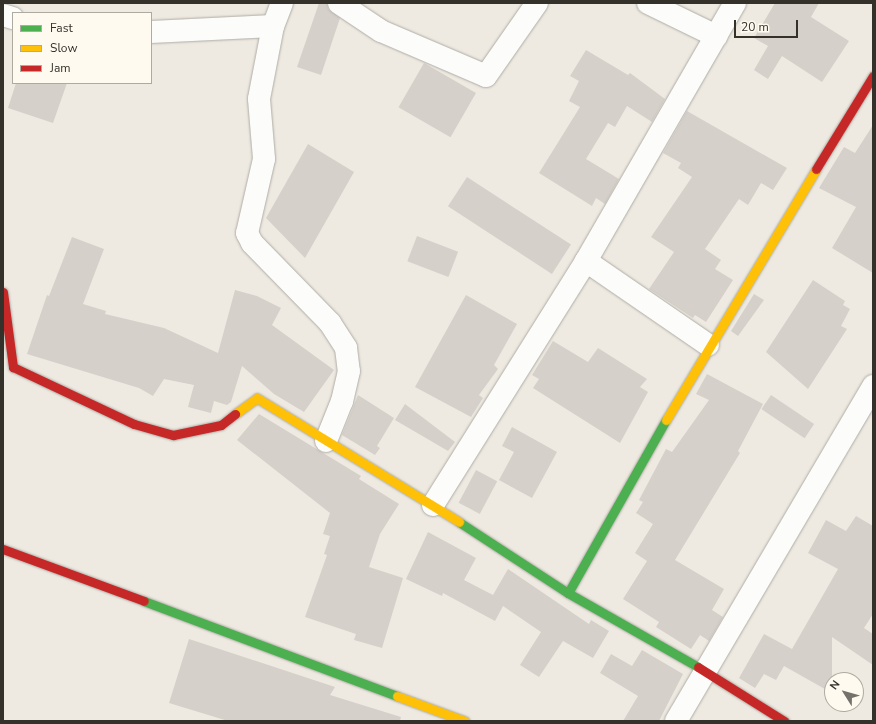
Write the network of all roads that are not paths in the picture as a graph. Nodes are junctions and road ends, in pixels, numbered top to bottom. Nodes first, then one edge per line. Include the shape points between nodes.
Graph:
1 (282, 3) edge
2 (339, 3) edge
3 (537, 3) edge
4 (648, 3) edge
5 (735, 3) edge
6 (273, 26) junction
7 (152, 32) edge
8 (716, 36) junction
9 (873, 76) edge
10 (586, 261) junction
11 (3, 292) edge
12 (708, 345) junction
13 (873, 386) edge
14 (326, 441) junction
15 (433, 505) junction
16 (3, 549) edge
17 (568, 594) junction
18 (706, 672) junction
19 (466, 721) edge
20 (676, 721) edge
21 (784, 721) edge

1 - 6 street
2 - 3 street via 381,31 486,76
4 - 8 street
5 - 8 street
6 - 7 street
6 - 14 street via 259,99 264,159 247,233 252,243 330,323 346,348 349,371 342,401
8 - 10 street
9 - 12 street
10 - 12 street
10 - 15 street
11 - 14 street via 12,367 134,424 173,435 180,434 220,425 257,398
12 - 17 street
13 - 18 street
14 - 15 street
15 - 17 street
16 - 19 street
17 - 18 street
18 - 20 street
18 - 21 street

